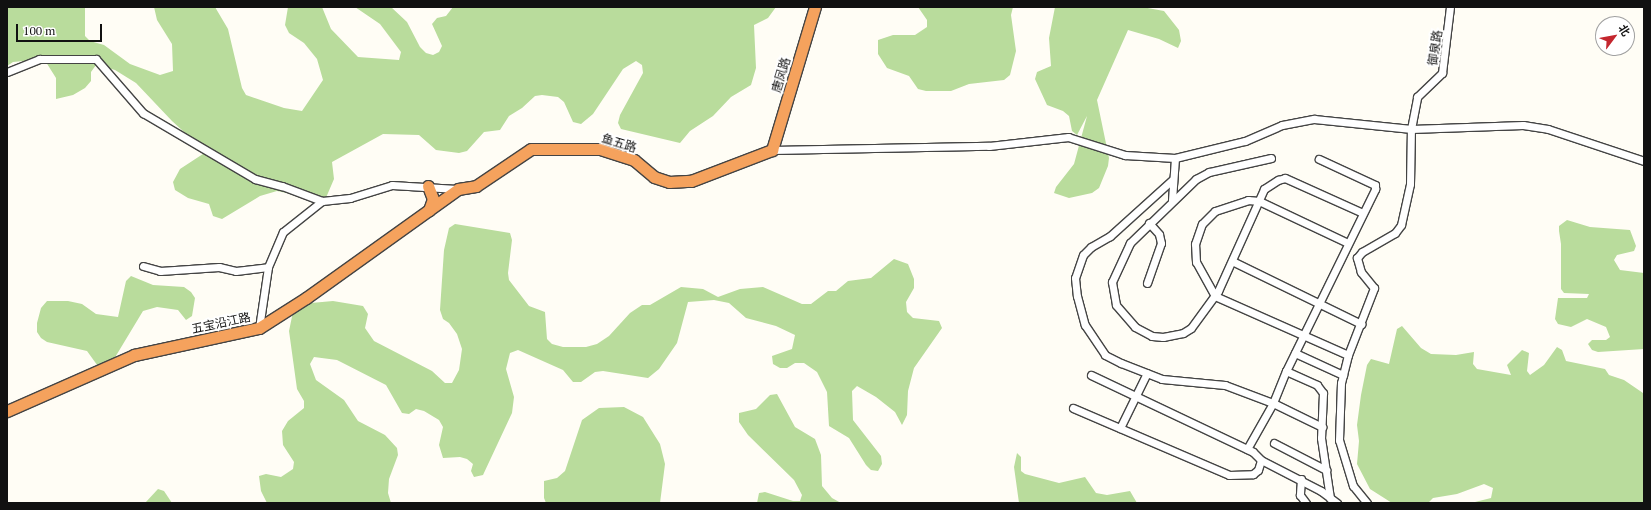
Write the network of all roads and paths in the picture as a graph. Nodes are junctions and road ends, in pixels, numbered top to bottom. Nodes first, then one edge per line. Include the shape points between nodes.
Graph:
1 (815, 7) edge
2 (1450, 7) edge
3 (7, 72) edge
4 (1411, 129) junction
5 (772, 150) junction
6 (1175, 158) junction
7 (1271, 158) dead end
8 (1319, 159) dead end
9 (1644, 161) edge
10 (1172, 180) junction
11 (428, 186) junction
12 (458, 189) junction
13 (1172, 200) junction
14 (322, 202) junction
15 (1259, 202) junction
16 (429, 210) junction
17 (1363, 213) junction
18 (1149, 224) junction
19 (1348, 243) junction
20 (1232, 261) junction
21 (143, 266) dead end
22 (268, 267) junction
23 (1147, 283) dead end
24 (1215, 296) junction
25 (1319, 304) junction
26 (1361, 324) junction
27 (259, 328) junction
28 (1304, 334) junction
29 (1295, 353) junction
30 (1348, 355) junction
31 (1286, 371) junction
32 (1147, 373) junction
33 (1343, 375) junction
34 (1090, 376) dead end
35 (1135, 397) junction
36 (1273, 403) junction
37 (1073, 408) dead end
38 (7, 411) edge
39 (1322, 427) junction
40 (1120, 428) junction
41 (1274, 443) dead end
42 (1247, 450) junction
43 (1262, 460) junction
44 (1326, 470) junction
45 (1301, 480) junction
46 (1330, 498) junction
47 (1306, 503) edge
48 (1337, 503) edge
49 (1367, 503) edge

1 - 5 highway, 唐凤路
2 - 4 street, 御泉路 via 1442,73 1417,97
3 - 14 street via 39,59 96,59 144,113 255,179 282,186
4 - 6 street via 1314,119 1282,125 1245,141
4 - 9 street via 1523,125 1548,129
4 - 26 street, 御泉路 via 1410,184 1401,225 1395,234 1362,252 1357,258 1361,272 1374,288
5 - 6 street via 989,146 1068,137 1125,155
5 - 12 highway, 鱼五路 via 691,181 669,182 654,177 634,160 600,149 531,149 476,186
6 - 10 street
7 - 13 street via 1209,172 1196,179
8 - 17 street via 1375,185
10 - 13 street
10 - 32 street via 1110,236 1091,247 1079,264 1075,278 1076,296 1085,325 1104,354
11 - 12 street
11 - 14 street via 392,185 350,198
11 - 16 highway via 433,199
12 - 16 highway, 五宝沿江路
13 - 18 street
14 - 22 street via 283,232
15 - 17 street via 1264,189 1285,178
15 - 19 street
15 - 20 street
15 - 24 street via 1248,200 1232,204 1215,211 1202,224 1195,244 1196,262
16 - 27 highway, 五宝沿江路 via 306,298
17 - 19 street
18 - 23 street via 1159,234 1161,243
18 - 24 street via 1130,243 1112,282 1116,305 1124,316 1135,327 1152,336 1172,336 1191,328
19 - 25 street
20 - 24 street
20 - 25 street
21 - 22 street via 160,271 219,267 236,271
22 - 27 street
24 - 28 street
25 - 26 street
25 - 28 street
26 - 30 street
27 - 38 highway, 五宝沿江路 via 134,355
28 - 29 street
28 - 30 street
29 - 31 street
29 - 33 street
30 - 33 street
31 - 36 street
31 - 39 street via 1317,385 1323,392
32 - 35 street
32 - 36 street via 1162,379 1225,385
33 - 49 street via 1339,440 1353,486
34 - 35 street
35 - 40 street
35 - 42 street
36 - 39 street
36 - 42 street
37 - 40 street
39 - 44 street
40 - 43 street via 1229,475 1253,474 1258,470
41 - 44 street
42 - 43 street
43 - 45 street
44 - 46 street
45 - 46 street
45 - 47 street via 1300,495
46 - 48 street

